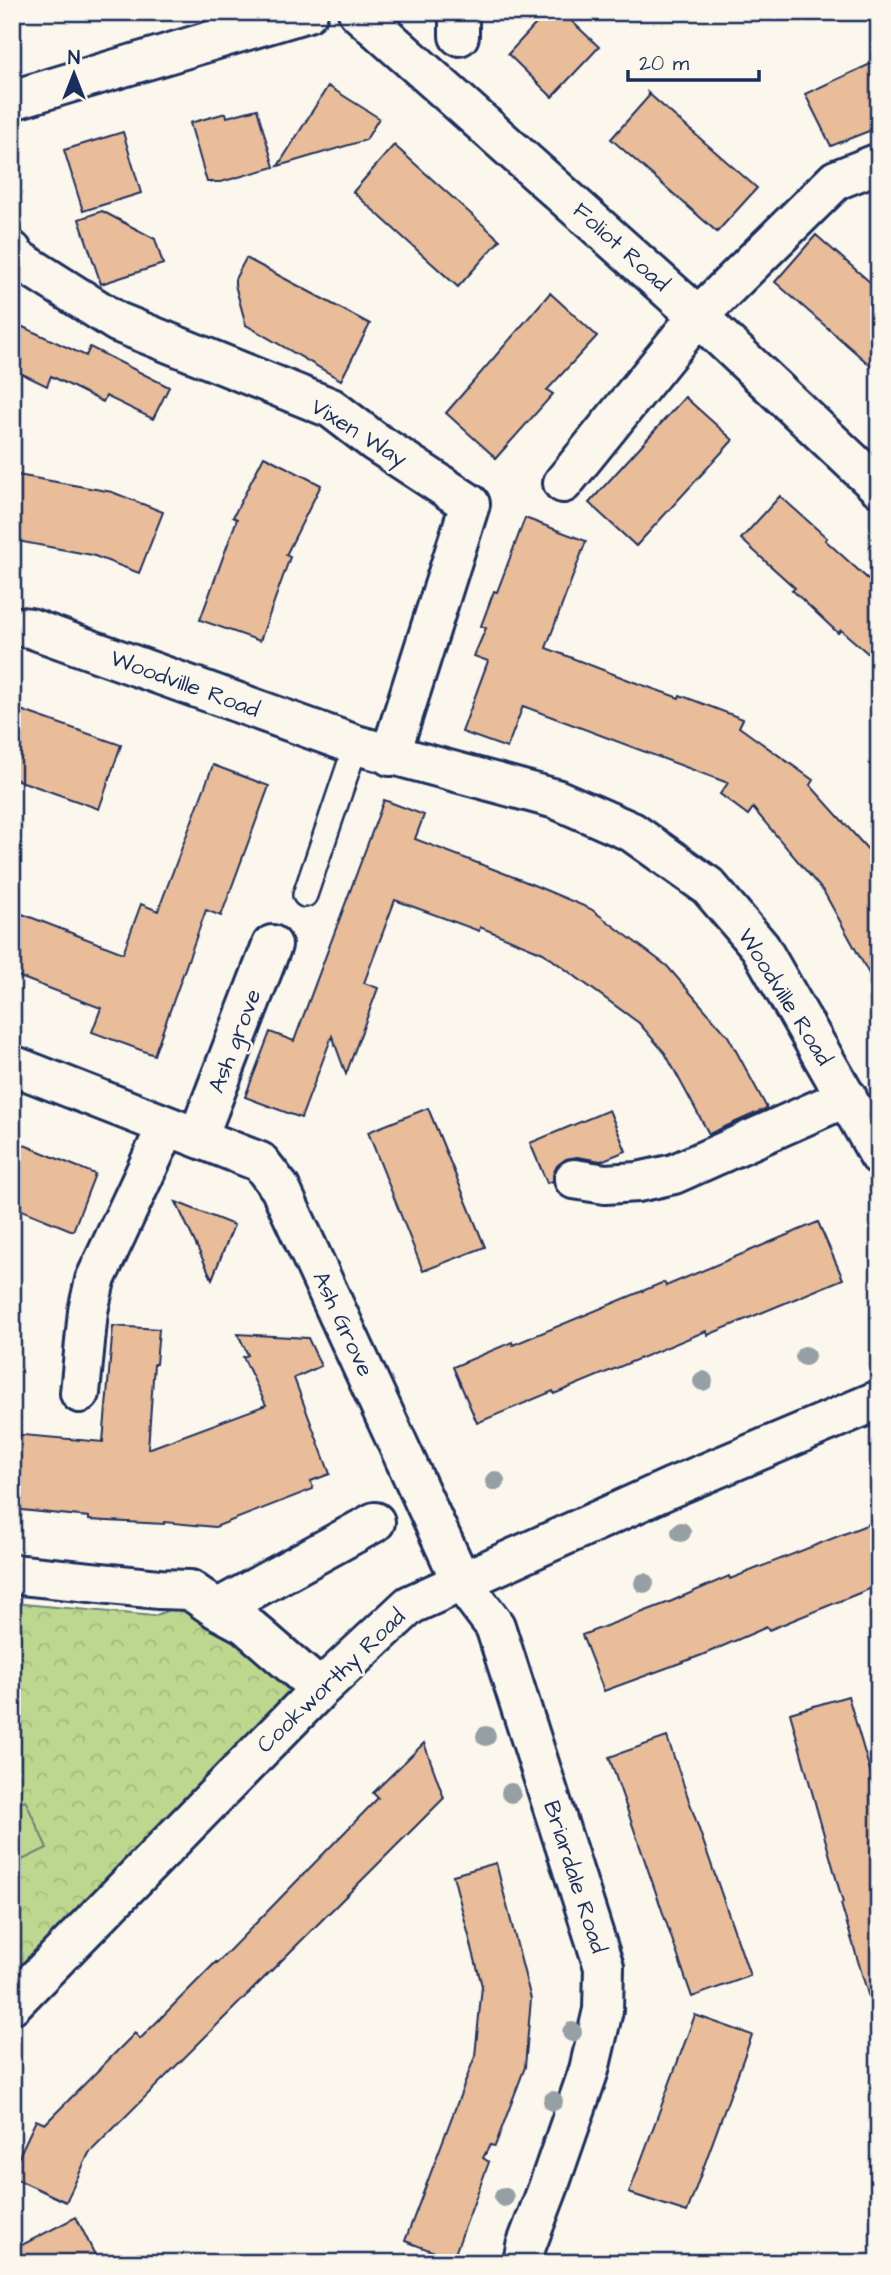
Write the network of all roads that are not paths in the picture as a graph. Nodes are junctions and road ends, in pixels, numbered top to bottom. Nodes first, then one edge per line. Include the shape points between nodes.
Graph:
1 (308, 12) edge
2 (358, 12) edge
3 (12, 100) edge
4 (879, 163) edge
5 (12, 251) edge
6 (698, 316) junction
7 (563, 482) dead end
8 (879, 486) edge
9 (12, 626) edge
10 (373, 751) junction
11 (305, 895) dead end
12 (272, 945) dead end
13 (12, 1065) edge
14 (847, 1097) junction
15 (182, 1131) junction
16 (879, 1155) edge
17 (575, 1179) dead end
18 (80, 1393) dead end
19 (879, 1400) edge
20 (375, 1522) dead end
21 (12, 1574) edge
22 (461, 1581) junction
23 (217, 1609) junction
24 (320, 1689) junction
25 (12, 2004) edge
26 (523, 2263) edge

1 - 3 street
2 - 6 street, Foliot Road
4 - 6 street via 836,180
5 - 10 street, Vixen Way via 13,256 117,322 331,408 470,504
6 - 7 street
6 - 8 street, Foliot Road
9 - 10 street, Woodville Road via 30,628
10 - 11 lane
10 - 14 street, Woodville Road via 556,799 632,832 708,886 760,947
12 - 15 street, Ash grove
13 - 15 street, Ash Grove
14 - 16 street, Woodville Road
14 - 17 street via 674,1174 605,1184
15 - 18 street via 95,1280
15 - 22 street, Ash Grove via 260,1162 280,1188
19 - 22 street, Cookworthy Road
20 - 23 street
21 - 23 street via 190,1590
22 - 24 street, Cookworthy Road via 410,1605
22 - 26 street, Briardale Road via 495,1626 604,1967 603,2010 589,2070
23 - 24 street via 245,1624
24 - 25 street, Cookworthy Road

